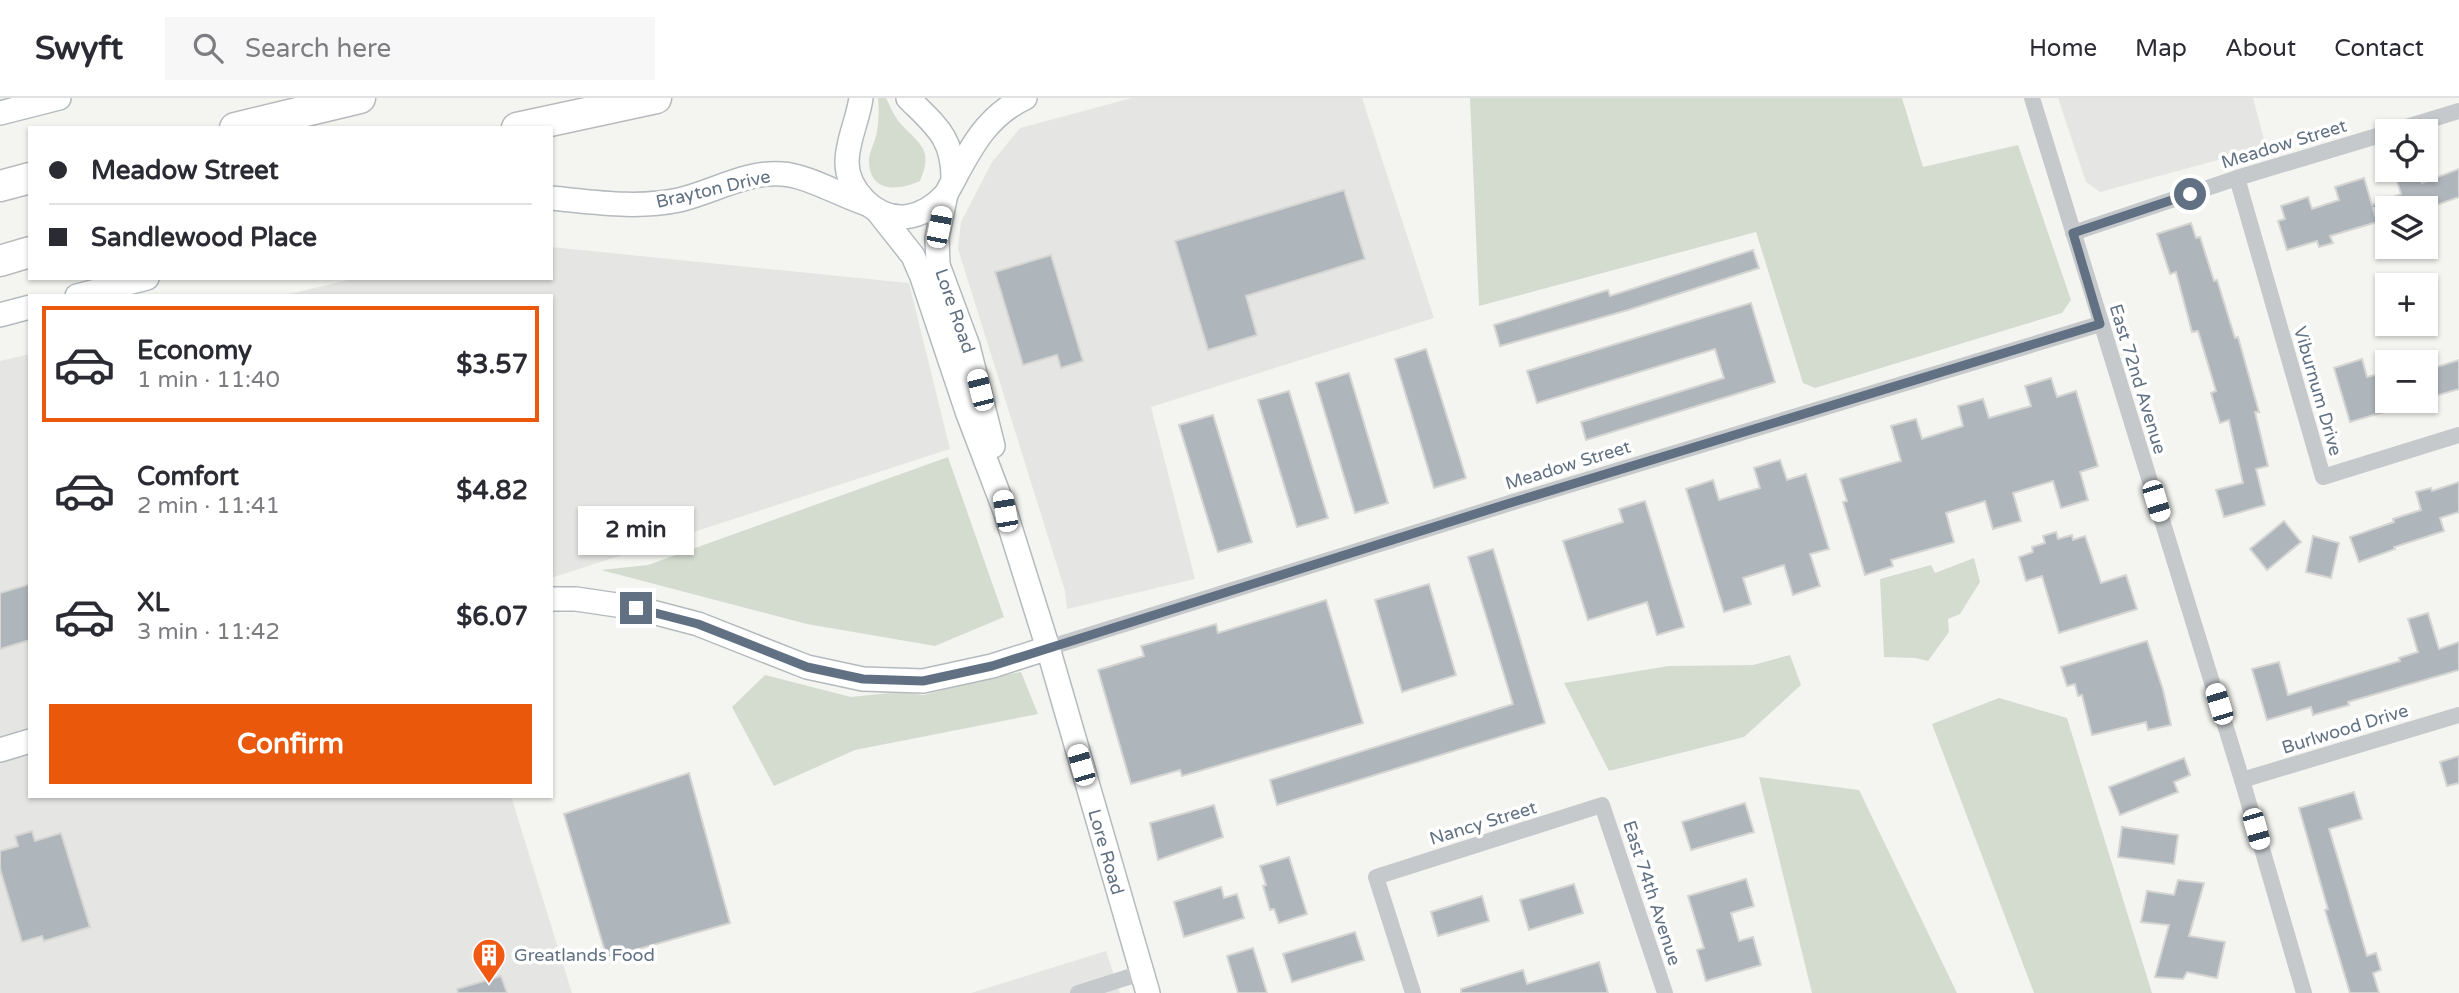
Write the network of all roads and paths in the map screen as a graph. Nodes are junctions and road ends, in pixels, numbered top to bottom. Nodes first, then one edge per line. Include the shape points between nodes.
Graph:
1 (59, 98) edge
2 (360, 98) edge
3 (656, 98) edge
4 (861, 98) edge
5 (908, 98) edge
6 (1024, 98) edge
7 (2032, 98) edge
8 (2459, 111) edge
9 (0, 113) edge
10 (2433, 119) edge
11 (243, 126) edge
12 (526, 126) edge
13 (2375, 137) edge
14 (2237, 178) junction
15 (28, 179) edge
16 (0, 186) edge
17 (949, 187) junction
18 (553, 198) edge
19 (874, 209) junction
20 (2073, 233) junction
21 (28, 240) edge
22 (0, 247) edge
23 (28, 254) edge
24 (0, 261) edge
25 (139, 280) edge
26 (84, 294) edge
27 (28, 308) edge
28 (0, 315) edge
29 (2100, 324) junction
30 (2459, 435) edge
31 (1005, 511) junction
32 (553, 599) edge
33 (1048, 648) junction
34 (2459, 715) edge
35 (28, 742) edge
36 (0, 750) edge
37 (2242, 780) junction
38 (1602, 805) joint
39 (1144, 983) edge
40 (1078, 993) edge
41 (1413, 993) edge
42 (1665, 993) edge
43 (2304, 993) edge

1 - 9 street
2 - 11 highway
3 - 12 highway
4 - 19 street, Lore Road via 847,163 851,181
5 - 17 street via 943,134 952,162
6 - 17 street via 984,129
7 - 20 street, East 72nd Avenue
8 - 10 street
13 - 14 street, Meadow Street
14 - 20 street, Meadow Street
14 - 30 street, Viburnum Drive via 2323,477
15 - 16 highway
17 - 19 street via 933,207 913,216 895,218
17 - 31 street, Lore Road via 937,238 938,265 973,364
18 - 19 street, Brayton Drive via 622,205 660,203 775,174 797,176
19 - 31 street, Lore Road via 913,256
20 - 29 street, East 72nd Avenue
21 - 22 highway
23 - 24 highway
25 - 26 street
27 - 28 street
29 - 33 street, Meadow Street
29 - 37 street, East 72nd Avenue
31 - 33 street, Lore Road
32 - 33 street via 636,608 698,624 807,667 863,679 923,681
33 - 39 street, Lore Road
34 - 37 street, Burlwood Drive
35 - 36 street
37 - 43 street, East 72nd Avenue
38 - 41 street, Nancy Street via 1376,877
38 - 42 street, East 74th Avenue
39 - 40 street

